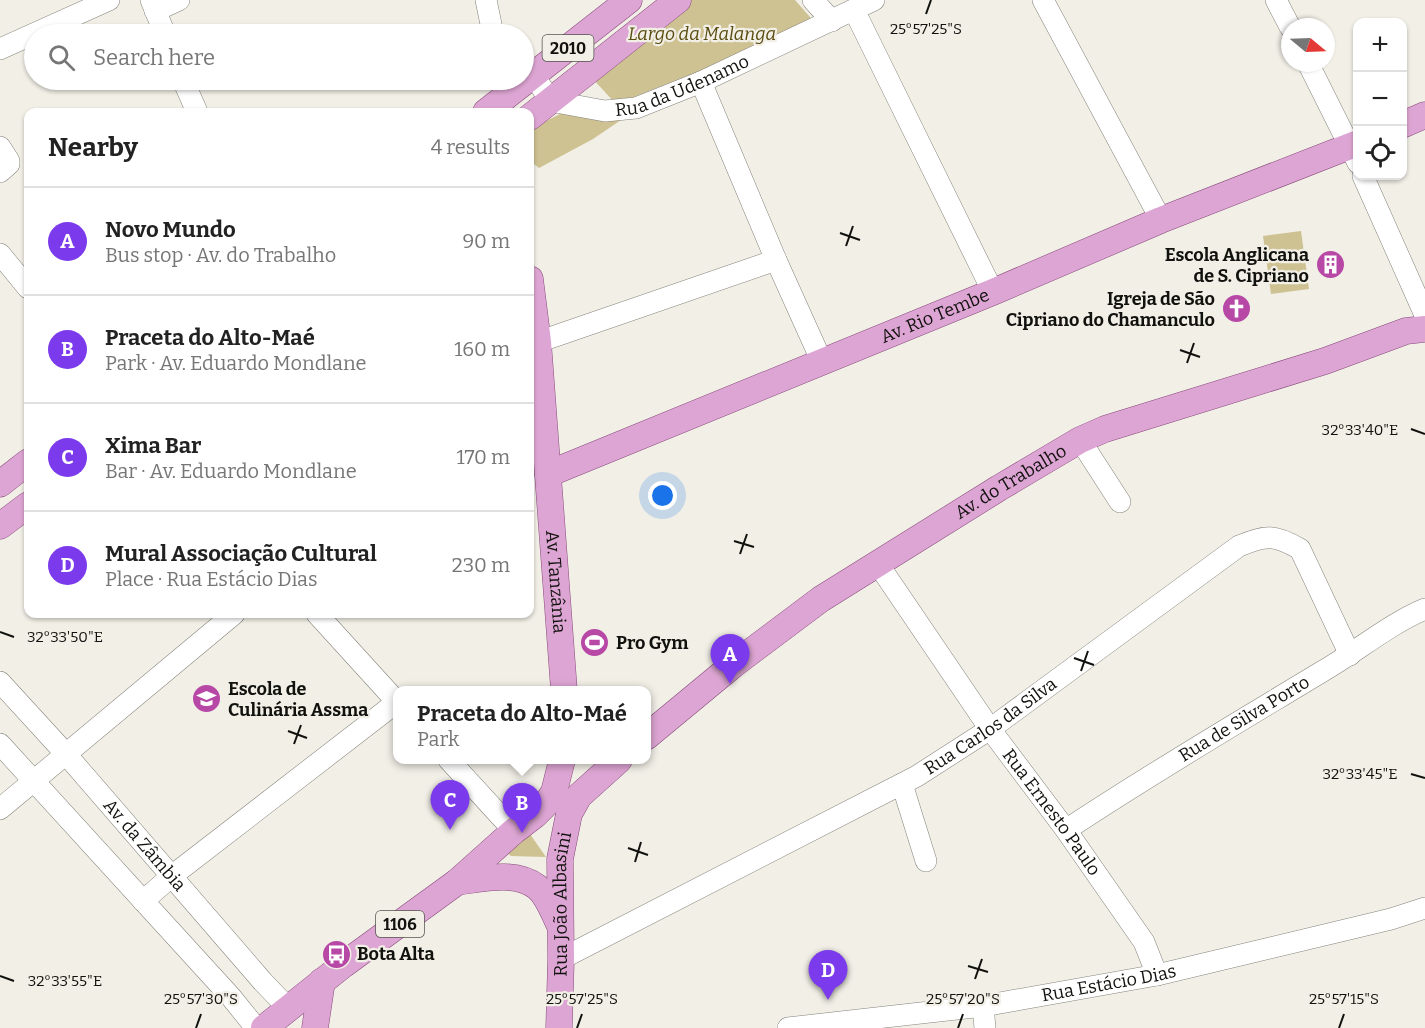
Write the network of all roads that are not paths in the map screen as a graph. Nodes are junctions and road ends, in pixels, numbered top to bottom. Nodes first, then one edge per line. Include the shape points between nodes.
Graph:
1 (109, 0) edge
2 (179, 0) edge
3 (486, 0) edge
4 (629, 0) edge
5 (678, 0) edge
6 (813, 0) edge
7 (874, 0) edge
8 (1043, 0) edge
9 (1276, 0) edge
10 (153, 6) edge
11 (854, 10) junction
12 (1285, 18) edge
13 (832, 21) junction
14 (56, 24) edge
15 (161, 24) edge
16 (491, 24) edge
17 (24, 38) edge
18 (0, 49) edge
19 (1313, 72) edge
20 (534, 75) joint
21 (701, 82) junction
22 (187, 90) edge
23 (506, 96) edge
24 (550, 101) junction
25 (195, 108) edge
26 (491, 108) edge
27 (534, 114) edge
28 (1425, 115) edge
29 (1407, 122) edge
30 (0, 147) edge
31 (1353, 147) edge
32 (1353, 152) edge
33 (0, 172) edge
34 (1365, 180) edge
35 (1161, 220) junction
36 (0, 254) edge
37 (776, 260) junction
38 (24, 283) edge
39 (993, 292) junction
40 (1419, 325) edge
41 (534, 343) edge
42 (535, 359) edge
43 (822, 362) junction
44 (1080, 440) junction
45 (24, 465) edge
46 (548, 474) junction
47 (0, 484) edge
48 (1120, 502) dead end
49 (24, 508) edge
50 (0, 526) edge
51 (878, 564) junction
52 (1425, 609) edge
53 (229, 618) edge
54 (321, 618) edge
55 (1350, 655) junction
56 (0, 682) edge
57 (564, 686) edge
58 (393, 699) edge
59 (393, 706) edge
60 (990, 729) junction
61 (651, 733) edge
62 (0, 744) edge
63 (66, 753) junction
64 (454, 764) edge
65 (561, 764) edge
66 (614, 764) edge
67 (33, 780) junction
68 (902, 784) junction
69 (0, 809) edge
70 (1066, 830) junction
71 (514, 831) junction
72 (926, 861) dead end
73 (172, 875) junction
74 (457, 882) junction
75 (143, 901) junction
76 (1425, 908) edge
77 (561, 927) junction
78 (561, 959) junction
79 (1157, 975) junction
80 (322, 981) junction
81 (983, 1006) junction
82 (288, 1008) junction
83 (256, 1028) edge
84 (264, 1028) edge
85 (315, 1028) edge
86 (559, 1028) edge
87 (788, 1028) edge
88 (985, 1028) edge

1 - 14 street
2 - 10 street
3 - 16 street
4 - 20 main road, 2010
5 - 24 main road, 2010
6 - 13 street
7 - 11 street, Rua da Udenamo
8 - 35 street
9 - 12 street
10 - 15 street
11 - 13 street, Rua da Udenamo
11 - 39 street
13 - 21 street, Rua da Udenamo
17 - 18 street
19 - 31 street
20 - 24 street
21 - 24 street, Rua da Udenamo via 636,108 605,111
21 - 37 street
22 - 25 street
23 - 26 main road
24 - 27 main road, 2010
28 - 29 main road
30 - 33 street via 9,161
32 - 35 main road, Av. Rio Tembe
34 - 40 street
35 - 39 main road, Av. Rio Tembe
36 - 38 street
37 - 42 street
37 - 43 street
39 - 43 main road, Av. Rio Tembe
40 - 44 main road, Av. do Trabalho via 1325,361
41 - 42 main road, Av. Tanzânia
42 - 46 main road, Av. Tanzânia
43 - 46 main road, Av. Rio Tembe
44 - 48 street
44 - 51 main road, Av. do Trabalho
45 - 47 main road
46 - 57 main road, Av. Tanzânia
49 - 50 main road
51 - 60 street, Rua Ernesto Paulo
51 - 61 main road, Av. do Trabalho via 821,599
52 - 55 street, Rua de Silva Porto
53 - 63 street
54 - 58 street
55 - 60 street, Rua Carlos da Silva via 1300,549 1270,536 1239,546
55 - 70 street, Rua de Silva Porto
56 - 63 street, Av. da Zâmbia
59 - 73 street
60 - 68 street, Rua Carlos da Silva
60 - 70 street, Rua Ernesto Paulo
62 - 67 street
63 - 67 street
63 - 73 street, Av. da Zâmbia
64 - 71 street
65 - 71 main road, 1106 via 554,792 546,804
66 - 77 main road, Rua João Albasini via 579,796 569,814 560,859
67 - 69 street
67 - 75 street
68 - 72 street
68 - 78 street, Rua Carlos da Silva
70 - 79 street, Rua Ernesto Paulo via 1144,942
71 - 74 main road, 1106
73 - 75 street
73 - 82 street, Av. da Zâmbia
74 - 77 main road via 517,878 536,887 549,902
74 - 80 main road, 1106
75 - 83 street
76 - 79 street, Rua Estácio Dias
77 - 78 main road, Rua João Albasini
78 - 86 main road, Rua João Albasini
79 - 81 street, Rua Estácio Dias
80 - 82 main road, 1106
80 - 85 main road
81 - 87 street, Rua Estácio Dias
81 - 88 street
82 - 84 main road, 1106

